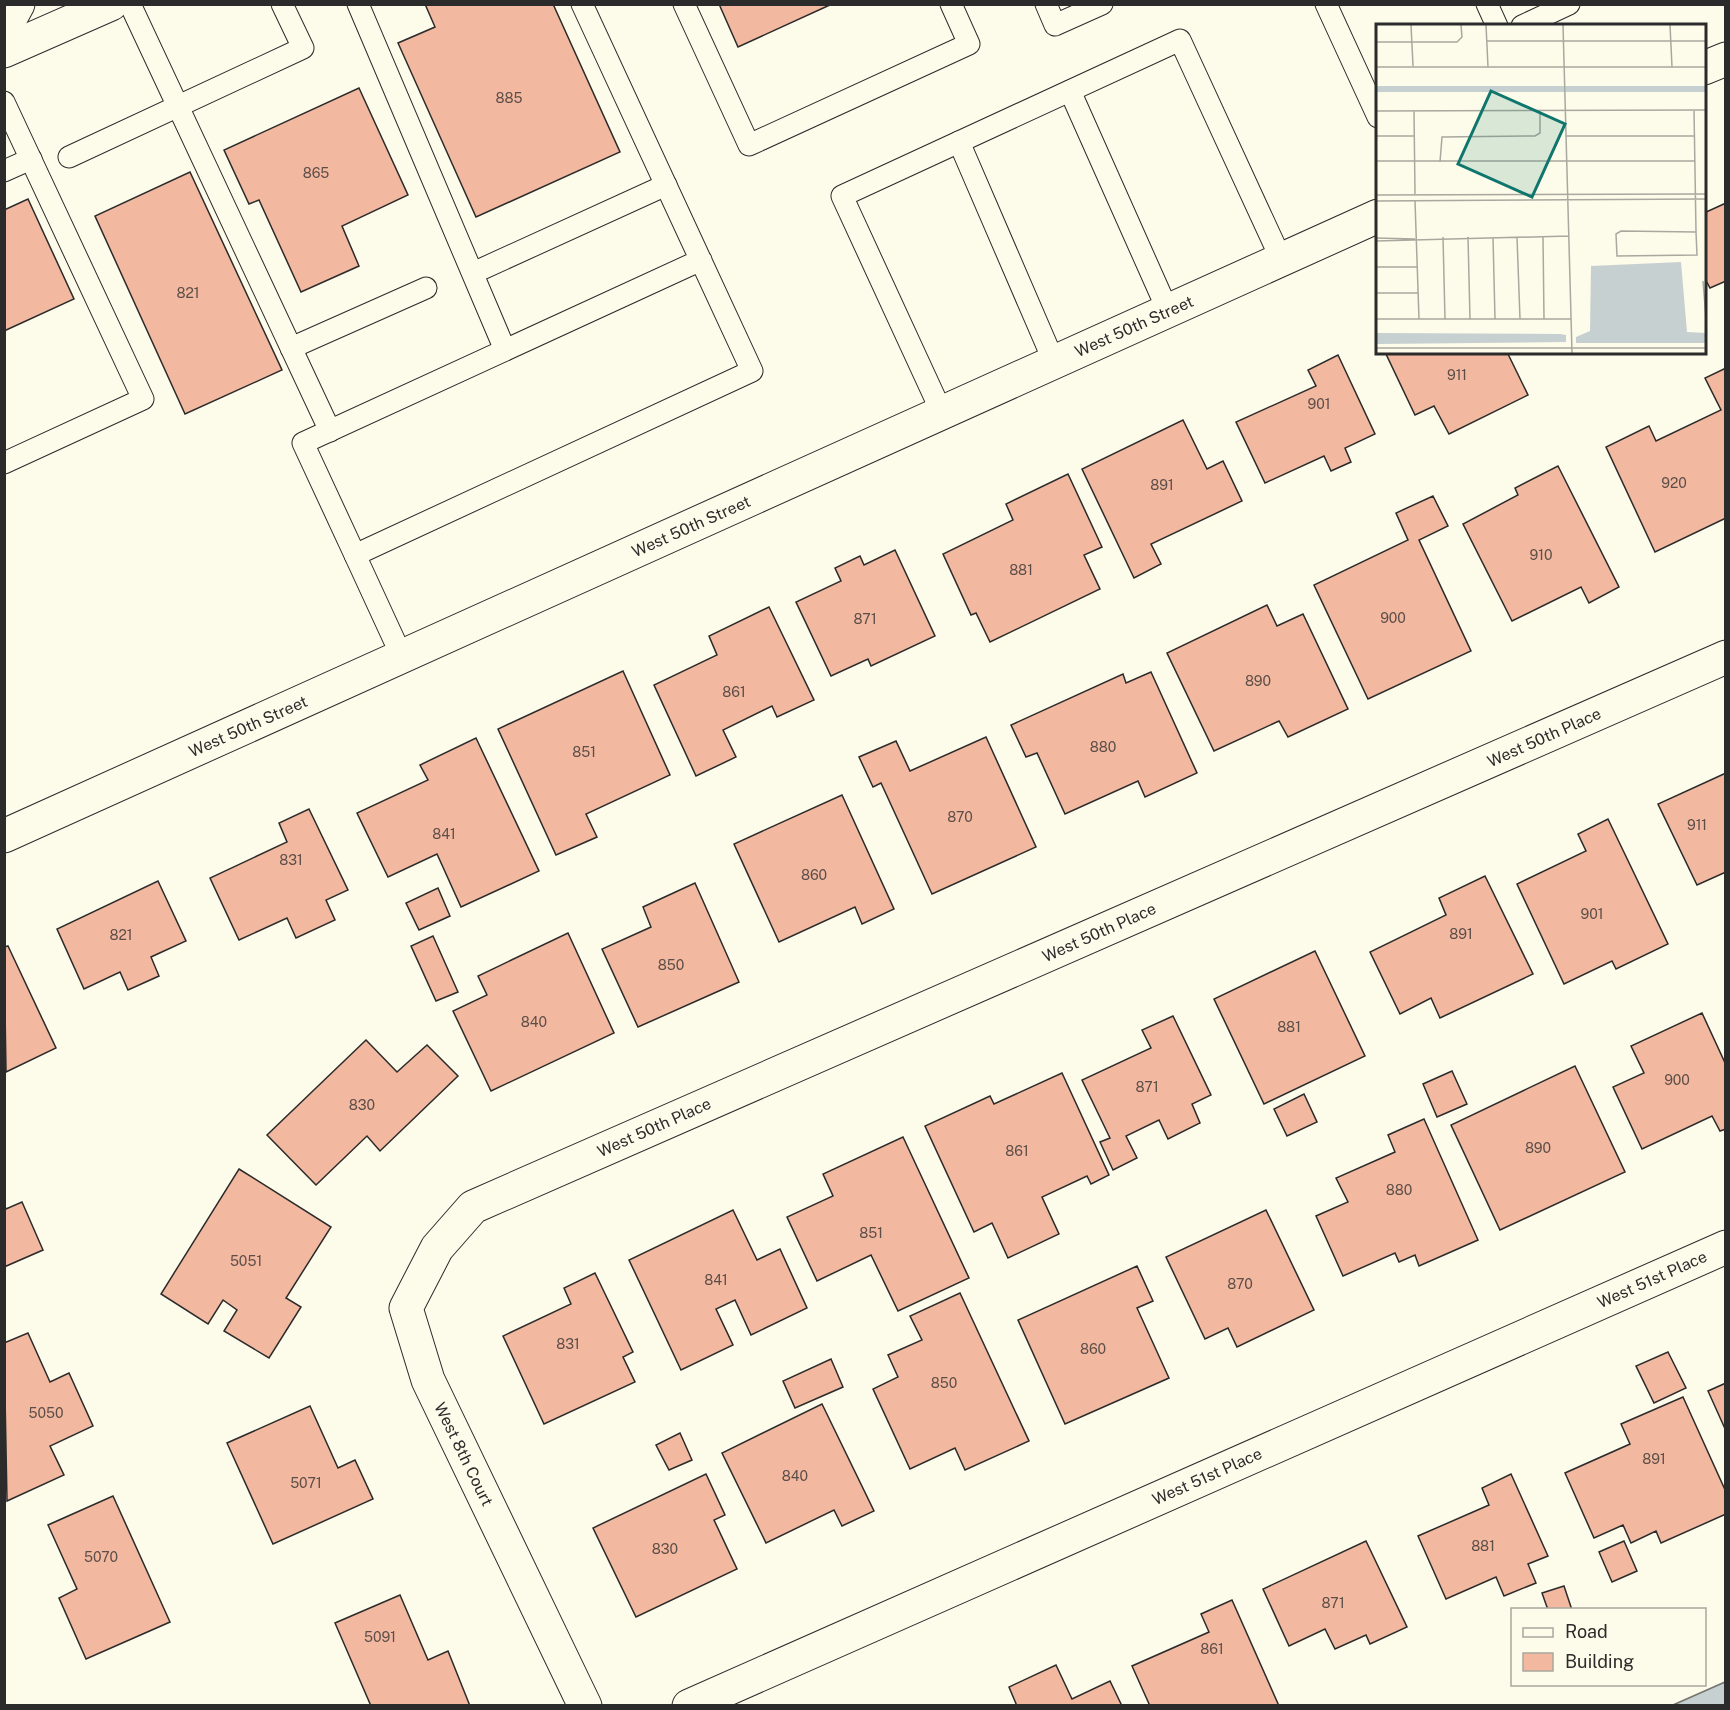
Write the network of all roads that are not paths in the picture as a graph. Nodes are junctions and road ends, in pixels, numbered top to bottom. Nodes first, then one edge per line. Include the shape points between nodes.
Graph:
1 (18, 4) edge
2 (111, 4) edge
3 (130, 4) edge
4 (282, 4) edge
5 (358, 4) edge
6 (582, 4) edge
7 (684, 4) edge
8 (951, 4) edge
9 (1046, 4) edge
10 (1102, 4) edge
11 (1326, 4) edge
12 (1487, 4) edge
13 (1569, 4) edge
14 (4, 21) edge
15 (1496, 24) edge
16 (1526, 24) edge
17 (4, 51) edge
18 (1725, 59) edge
19 (1706, 67) edge
20 (1070, 91) junction
21 (4, 102) edge
22 (178, 106) junction
23 (1376, 115) edge
24 (958, 142) junction
25 (69, 157) dead end
26 (31, 159) junction
27 (4, 171) edge
28 (666, 185) junction
29 (1376, 216) edge
30 (1281, 259) junction
31 (701, 260) junction
32 (473, 273) junction
33 (426, 288) dead end
34 (1168, 311) junction
35 (291, 348) junction
36 (505, 350) junction
37 (1054, 362) junction
38 (942, 413) junction
39 (330, 431) junction
40 (4, 463) edge
41 (355, 555) junction
42 (402, 657) junction
43 (1725, 657) edge
44 (4, 836) edge
45 (473, 1207) joint
46 (1725, 1247) edge
47 (585, 1706) edge
48 (689, 1706) edge

1 - 14 street
2 - 17 street
3 - 22 lane
4 - 22 lane via 303,48
5 - 32 lane
6 - 28 lane
7 - 8 lane via 749,145 969,44
9 - 10 lane via 1055,25
11 - 23 lane
12 - 15 lane
13 - 16 lane
18 - 19 street
20 - 24 lane
20 - 30 lane via 1180,40
20 - 34 lane
21 - 26 lane
22 - 25 lane
22 - 35 lane
24 - 37 lane
24 - 38 lane via 842,196
26 - 27 lane
26 - 40 lane via 143,399
28 - 31 lane
28 - 32 lane
29 - 30 street, West 50th Street
30 - 34 street, West 50th Street
31 - 36 lane
31 - 41 lane via 752,371
32 - 36 lane
33 - 35 lane
34 - 37 street, West 50th Street
35 - 39 lane
36 - 39 lane
37 - 38 street, West 50th Street
38 - 42 street, West 50th Street
39 - 41 lane via 303,444
41 - 42 lane
42 - 44 street, West 50th Street
43 - 45 street, West 50th Place
45 - 47 street, West 8th Court via 437,1248 406,1308 428,1380
46 - 48 street, West 51st Place

